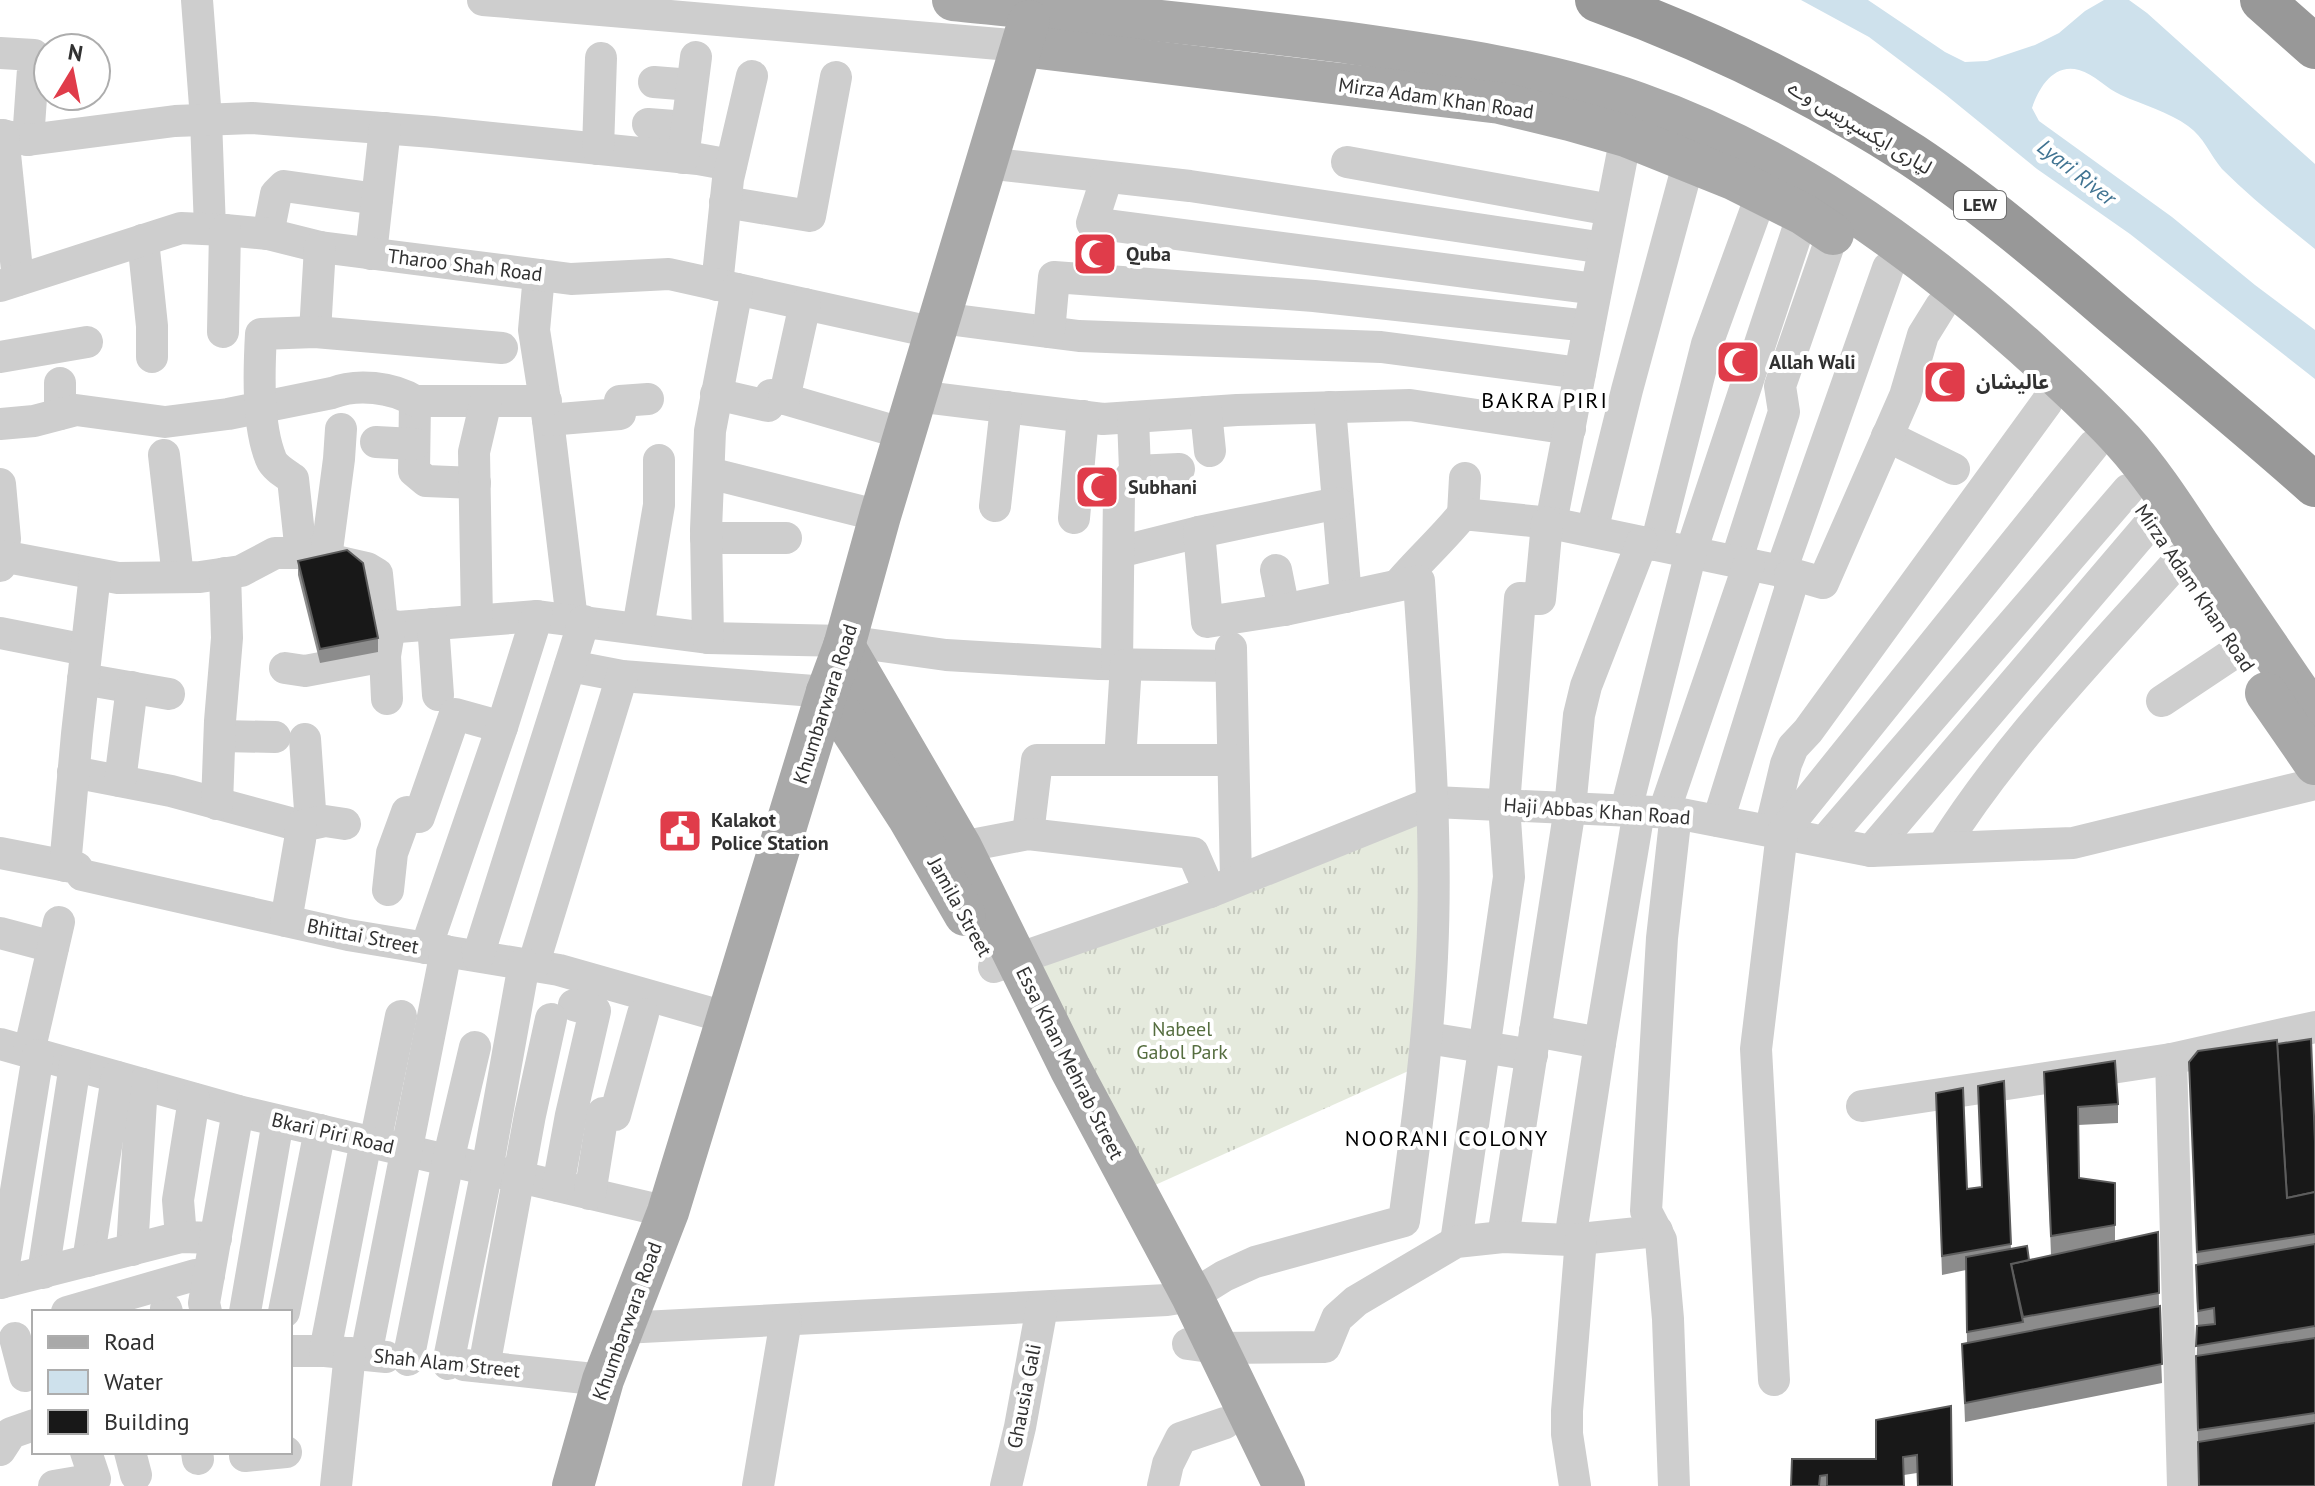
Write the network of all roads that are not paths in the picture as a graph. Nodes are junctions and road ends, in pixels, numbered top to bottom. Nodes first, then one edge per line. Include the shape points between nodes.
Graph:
1 (197, 0) edge
2 (483, 0) edge
3 (953, 0) edge
4 (1597, 0) edge
5 (2262, 0) edge
6 (1030, 18) edge
7 (2315, 47) edge
8 (0, 53) edge
9 (601, 58) dead end
10 (752, 76) dead end
11 (836, 77) dead end
12 (654, 82) dead end
13 (206, 119) junction
14 (648, 124) dead end
15 (385, 128) junction
16 (1626, 136) junction
17 (10, 137) edge
18 (685, 142) junction
19 (598, 149) junction
20 (1689, 161) junction
21 (1347, 162) dead end
22 (986, 163) junction
23 (731, 165) junction
24 (1107, 177) junction
25 (1762, 193) junction
26 (377, 199) junction
27 (725, 202) junction
28 (1611, 210) junction
29 (1376, 214) junction
30 (1818, 224) junction
31 (217, 230) junction
32 (268, 234) junction
33 (143, 240) junction
34 (320, 247) junction
35 (1604, 248) junction
36 (371, 254) junction
37 (1368, 259) junction
38 (1888, 268) junction
39 (539, 275) junction
40 (9, 283) edge
41 (727, 287) junction
42 (1596, 289) junction
43 (805, 304) junction
44 (1941, 306) junction
45 (938, 325) junction
46 (1589, 326) junction
47 (223, 332) dead end
48 (315, 332) junction
49 (1049, 332) junction
50 (87, 342) dead end
51 (502, 348) dead end
52 (0, 357) edge
53 (152, 357) dead end
54 (1580, 373) junction
55 (716, 394) junction
56 (648, 399) dead end
57 (784, 399) junction
58 (415, 401) junction
59 (486, 401) junction
60 (2047, 402) junction
61 (262, 406) junction
62 (1006, 407) junction
63 (1330, 407) junction
64 (547, 410) junction
65 (1206, 412) junction
66 (911, 415) junction
67 (1083, 416) junction
68 (1133, 417) junction
69 (0, 424) edge
70 (341, 429) dead end
71 (1570, 429) junction
72 (1887, 436) junction
73 (376, 442) dead end
74 (414, 444) junction
75 (2093, 446) junction
76 (1210, 451) dead end
77 (164, 455) dead end
78 (659, 460) dead end
79 (1179, 469) dead end
80 (1954, 469) dead end
81 (1135, 471) junction
82 (1465, 478) dead end
83 (475, 483) junction
84 (0, 484) edge
85 (2315, 485) edge
86 (708, 488) junction
87 (1338, 503) junction
88 (659, 505) junction
89 (2141, 505) junction
90 (995, 506) dead end
91 (1463, 514) junction
92 (880, 516) junction
93 (1074, 518) dead end
94 (1549, 523) junction
95 (1592, 531) junction
96 (1199, 532) junction
97 (706, 538) junction
98 (786, 538) dead end
99 (1649, 543) junction
100 (1119, 552) junction
101 (1691, 552) junction
102 (314, 556) junction
103 (2180, 559) junction
104 (1, 561) edge
105 (1742, 563) junction
106 (1276, 570) dead end
107 (225, 573) junction
108 (1785, 573) junction
109 (95, 574) junction
110 (178, 577) junction
111 (1398, 585) junction
112 (1346, 597) junction
113 (1284, 610) junction
114 (537, 616) junction
115 (1230, 619) junction
116 (477, 620) junction
117 (578, 621) junction
118 (433, 624) junction
119 (638, 628) junction
120 (0, 633) edge
121 (708, 638) junction
122 (387, 640) junction
123 (845, 643) junction
124 (2237, 651) junction
125 (85, 665) junction
126 (1121, 665) junction
127 (570, 666) junction
128 (1231, 666) junction
129 (285, 668) dead end
130 (622, 676) junction
131 (515, 685) junction
132 (132, 687) junction
133 (827, 692) junction
134 (169, 694) dead end
135 (438, 695) dead end
136 (387, 699) dead end
137 (560, 699) junction
138 (2162, 701) dead end
139 (2315, 716) edge
140 (502, 727) junction
141 (220, 736) junction
142 (1120, 760) junction
143 (1233, 760) junction
144 (2315, 764) edge
145 (73, 772) junction
146 (120, 781) junction
147 (2315, 784) edge
148 (1434, 802) junction
149 (217, 804) junction
150 (1504, 805) junction
151 (1570, 808) junction
152 (1651, 811) junction
153 (1718, 821) junction
154 (345, 824) dead end
155 (306, 825) junction
156 (1776, 832) junction
157 (1028, 834) junction
158 (1825, 841) junction
159 (961, 847) junction
160 (1942, 848) junction
161 (1871, 851) junction
162 (0, 853) edge
163 (65, 866) junction
164 (1223, 886) junction
165 (388, 890) dead end
166 (286, 921) junction
167 (0, 933) edge
168 (450, 952) junction
169 (1005, 963) junction
170 (529, 965) junction
171 (643, 1014) dead end
172 (401, 1016) dead end
173 (728, 1018) junction
174 (2315, 1027) edge
175 (1428, 1038) junction
176 (1533, 1043) junction
177 (1600, 1043) junction
178 (475, 1047) dead end
179 (1484, 1047) junction
180 (15, 1053) edge
181 (2171, 1059) junction
182 (75, 1065) junction
183 (130, 1080) junction
184 (194, 1099) junction
185 (1862, 1106) dead end
186 (238, 1111) junction
187 (278, 1121) junction
188 (320, 1130) junction
189 (371, 1142) junction
190 (407, 1151) junction
191 (448, 1161) junction
192 (487, 1170) junction
193 (520, 1177) junction
194 (558, 1186) junction
195 (590, 1194) junction
196 (668, 1212) junction
197 (1657, 1231) junction
198 (181, 1237) junction
199 (1503, 1237) junction
200 (216, 1238) junction
201 (1576, 1240) junction
202 (1456, 1242) junction
203 (132, 1250) junction
204 (88, 1261) junction
205 (43, 1273) junction
206 (209, 1275) junction
207 (1, 1283) edge
208 (1180, 1298) junction
209 (129, 1303) edge
210 (1042, 1307) junction
211 (81, 1310) edge
212 (206, 1310) edge
213 (245, 1310) edge
214 (284, 1310) edge
215 (786, 1320) junction
216 (623, 1328) junction
217 (15, 1338) dead end
218 (1202, 1346) junction
219 (292, 1351) edge
220 (347, 1353) junction
221 (408, 1360) junction
222 (448, 1364) junction
223 (484, 1367) junction
224 (20, 1378) edge
225 (603, 1380) junction
226 (1774, 1380) dead end
227 (1225, 1423) junction
228 (87, 1454) edge
229 (245, 1454) edge
230 (266, 1454) edge
231 (54, 1486) edge
232 (336, 1486) edge
233 (573, 1486) edge
234 (758, 1486) edge
235 (1006, 1486) edge
236 (1163, 1486) edge
237 (1256, 1486) edge
238 (1284, 1486) edge
239 (1575, 1486) edge
240 (1674, 1486) edge
241 (2183, 1486) edge

1 - 13 street
2 - 6 street, Mirza Adam Khan Road
3 - 6 main road, Mirza Adam Khan Road
4 - 85 highway, لیاری ایکسپریس وے / LEW via 1789,83 1913,157 2029,243
5 - 7 highway
6 - 16 main road, Mirza Adam Khan Road via 1500,103
6 - 22 main road, Khumbarwara Road
6 - 139 main road, Mirza Adam Khan Road via 1287,35 1508,68 1639,103 1787,171 1966,294 2125,443
8 - 17 street via 34,55
9 - 19 street
10 - 23 street
11 - 27 street via 810,216
12 - 18 street via 694,71
13 - 15 street
13 - 17 street
13 - 31 street
14 - 18 street
15 - 19 street
15 - 26 street
16 - 20 main road, Mirza Adam Khan Road
16 - 28 street
17 - 40 street
18 - 19 street
18 - 23 street
20 - 25 main road, Mirza Adam Khan Road
20 - 95 street
21 - 28 street
22 - 24 street
22 - 45 main road, Khumbarwara Road
23 - 27 street
24 - 29 street
24 - 37 street via 1092,223
25 - 30 main road, Mirza Adam Khan Road
25 - 99 street via 1707,344
26 - 32 street via 284,186 276,194
26 - 36 street
27 - 41 street
28 - 35 street
29 - 35 street
29 - 37 street
30 - 38 main road, Mirza Adam Khan Road
30 - 101 street
30 - 105 street via 1780,386 1784,412
31 - 32 street, Tharoo Shah Road
31 - 33 street, Tharoo Shah Road via 181,228
31 - 47 street
32 - 34 street, Tharoo Shah Road
33 - 40 street, Tharoo Shah Road
33 - 53 street
34 - 36 street, Tharoo Shah Road
34 - 48 street
35 - 42 street
36 - 39 street, Tharoo Shah Road
37 - 42 street
38 - 44 main road, Mirza Adam Khan Road
38 - 108 street
39 - 41 street, Tharoo Shah Road via 571,279 669,274
39 - 64 street via 534,330
41 - 43 street, Tharoo Shah Road
41 - 55 street
42 - 46 street
43 - 45 street, Tharoo Shah Road
43 - 57 street
44 - 60 main road, Mirza Adam Khan Road
44 - 72 street via 1923,335
45 - 49 street, Tharoo Shah Road
45 - 66 main road, Khumbarwara Road
46 - 49 street via 1314,296 1054,277
46 - 54 street
48 - 51 street
48 - 61 street via 261,334
49 - 54 street, Tharoo Shah Road via 1381,347
50 - 52 street
54 - 71 street
55 - 57 street via 768,406 771,395
55 - 86 street
56 - 64 street via 620,401 620,414
57 - 66 street
58 - 59 street
58 - 61 street via 403,393 347,387
58 - 74 street
59 - 64 street
59 - 83 street via 474,452
60 - 75 main road, Mirza Adam Khan Road
60 - 156 street via 1793,747
61 - 69 street via 165,422 76,410 60,398 34,421
61 - 102 street via 271,462 293,479
62 - 66 street
62 - 67 street
62 - 90 street
63 - 65 street
63 - 71 street via 1410,405
63 - 87 street
64 - 117 street
65 - 68 street
65 - 76 street
66 - 92 main road, Khumbarwara Road
67 - 68 street
67 - 93 street
68 - 81 street
70 - 102 street via 339,459
71 - 94 street
72 - 80 street
72 - 108 street via 1823,583
73 - 74 street
74 - 83 street via 414,471 426,481
75 - 89 main road, Mirza Adam Khan Road
75 - 156 street
77 - 110 street
78 - 88 street
79 - 81 street
81 - 100 street via 1119,492
82 - 91 street
83 - 116 street
84 - 104 street via 5,539
86 - 88 street
86 - 92 street
86 - 97 street
87 - 96 street
87 - 112 street
88 - 119 street
89 - 103 main road, Mirza Adam Khan Road
89 - 158 street
89 - 161 street
91 - 94 street
91 - 111 street
92 - 123 main road, Khumbarwara Road
94 - 95 street
94 - 150 street via 1540,599 1520,598
95 - 99 street
96 - 100 street
96 - 115 street via 1207,622
97 - 98 street
97 - 121 street
99 - 101 street
99 - 151 street via 1586,686
100 - 126 street
101 - 105 street
101 - 152 street
102 - 107 street via 275,553 241,571
102 - 122 street via 377,574
103 - 124 main road, Mirza Adam Khan Road
103 - 160 street via 2003,760
104 - 109 street
105 - 108 street
105 - 152 street
106 - 113 street
107 - 110 street
107 - 141 street
108 - 153 street via 1790,590
109 - 110 street
109 - 125 street
111 - 112 street
111 - 148 street via 1419,581
112 - 113 street
113 - 115 street
114 - 116 street
114 - 117 street
114 - 131 street
115 - 128 street
116 - 118 street
117 - 119 street
117 - 127 street
118 - 122 street via 398,627
118 - 135 street
119 - 121 street
120 - 125 street
121 - 123 street
122 - 129 street via 305,671
122 - 136 street
123 - 126 street
123 - 133 main road, Khumbarwara Road
123 - 159 main road, Essa Khan Mehrab Street
124 - 138 street
124 - 144 main road, Mirza Adam Khan Road
125 - 132 street
125 - 145 street
126 - 128 street
126 - 142 street
127 - 130 street
127 - 137 street
128 - 143 street
130 - 133 street
130 - 170 street
131 - 137 street
131 - 140 street
132 - 134 street
132 - 146 street
133 - 169 main road, Jamila Street
133 - 173 main road, Khumbarwara Road
137 - 168 street
140 - 165 street via 455,714 419,817 407,812 392,853
140 - 168 street
141 - 149 street
141 - 155 street via 290,738
142 - 143 street
142 - 157 street via 1037,760
143 - 164 street
145 - 146 street
145 - 163 street
146 - 149 street
147 - 160 street, Haji Abbas Khan Road via 2073,843
148 - 150 street, Haji Abbas Khan Road
148 - 164 street, Haji Abbas Khan Road
148 - 175 street
149 - 155 street
150 - 151 street, Haji Abbas Khan Road
150 - 179 street via 1509,877
151 - 152 street, Haji Abbas Khan Road
151 - 176 street
152 - 153 street, Haji Abbas Khan Road
152 - 177 street
152 - 197 street via 1662,938 1646,1211
153 - 156 street, Haji Abbas Khan Road
154 - 155 street
155 - 166 street
156 - 158 street, Haji Abbas Khan Road
156 - 226 street via 1756,1049
157 - 159 street
157 - 164 street via 1193,853
158 - 161 street, Haji Abbas Khan Road
159 - 169 main road, Essa Khan Mehrab Street
160 - 161 street, Haji Abbas Khan Road
162 - 163 street, Bhittai Street
163 - 166 street, Bhittai Street via 82,875
164 - 169 street, Haji Abbas Khan Road
166 - 168 street, Bhittai Street
167 - 180 street via 56,934
168 - 170 street, Bhittai Street
168 - 190 street
169 - 208 main road, Essa Khan Mehrab Street via 1070,1068 1128,1201
170 - 173 street, Bhittai Street
170 - 192 street
171 - 195 street via 615,1115 603,1113
172 - 189 street
173 - 196 main road, Khumbarwara Road
174 - 181 street
175 - 179 street
175 - 208 street via 1404,1221 1255,1262
176 - 177 street
176 - 179 street
176 - 199 street
177 - 201 street
178 - 191 street
179 - 202 street
180 - 182 street, Bkari Piri Road
180 - 207 street
181 - 185 street
181 - 241 street
182 - 183 street, Bkari Piri Road
182 - 205 street
183 - 184 street, Bkari Piri Road
183 - 203 street
183 - 204 street
184 - 186 street, Bkari Piri Road
184 - 198 street via 178,1200
186 - 187 street, Bkari Piri Road
186 - 200 street
187 - 188 street, Bkari Piri Road
187 - 213 street
188 - 189 street, Bkari Piri Road
188 - 214 street
189 - 190 street, Bkari Piri Road
189 - 220 street
190 - 191 street, Bkari Piri Road
190 - 220 street
191 - 192 street, Bkari Piri Road
191 - 221 street
192 - 193 street, Bkari Piri Road
192 - 222 street
193 - 194 street, Bkari Piri Road
193 - 194 street via 530,1115 562,1012 595,1011
193 - 223 street
194 - 195 street, Bkari Piri Road
195 - 196 street, Bkari Piri Road
196 - 216 main road, Khumbarwara Road
197 - 201 street
197 - 240 street via 1668,1319
198 - 200 street
198 - 203 street
199 - 201 street
199 - 202 street
200 - 206 street
201 - 239 street via 1567,1411
202 - 218 street via 1356,1301 1337,1318 1325,1347
203 - 204 street
204 - 205 street
205 - 207 street
206 - 209 street via 195,1275
206 - 212 street
208 - 210 street
208 - 218 main road, Essa Khan Mehrab Street
209 - 211 street
210 - 215 street
210 - 235 street, Ghausia Gali
215 - 216 street
215 - 234 street
216 - 225 main road, Khumbarwara Road
217 - 224 street
218 - 227 main road, Essa Khan Mehrab Street
218 - 238 main road, Essa Khan Mehrab Street
219 - 220 street, Shah Alam Street
220 - 221 street, Shah Alam Street
220 - 232 street
221 - 222 street, Shah Alam Street
222 - 223 street, Shah Alam Street
223 - 225 street, Shah Alam Street
225 - 233 main road, Khumbarwara Road
227 - 236 street via 1181,1438
227 - 237 main road, Essa Khan Mehrab Street
228 - 231 street via 95,1479
229 - 230 street

